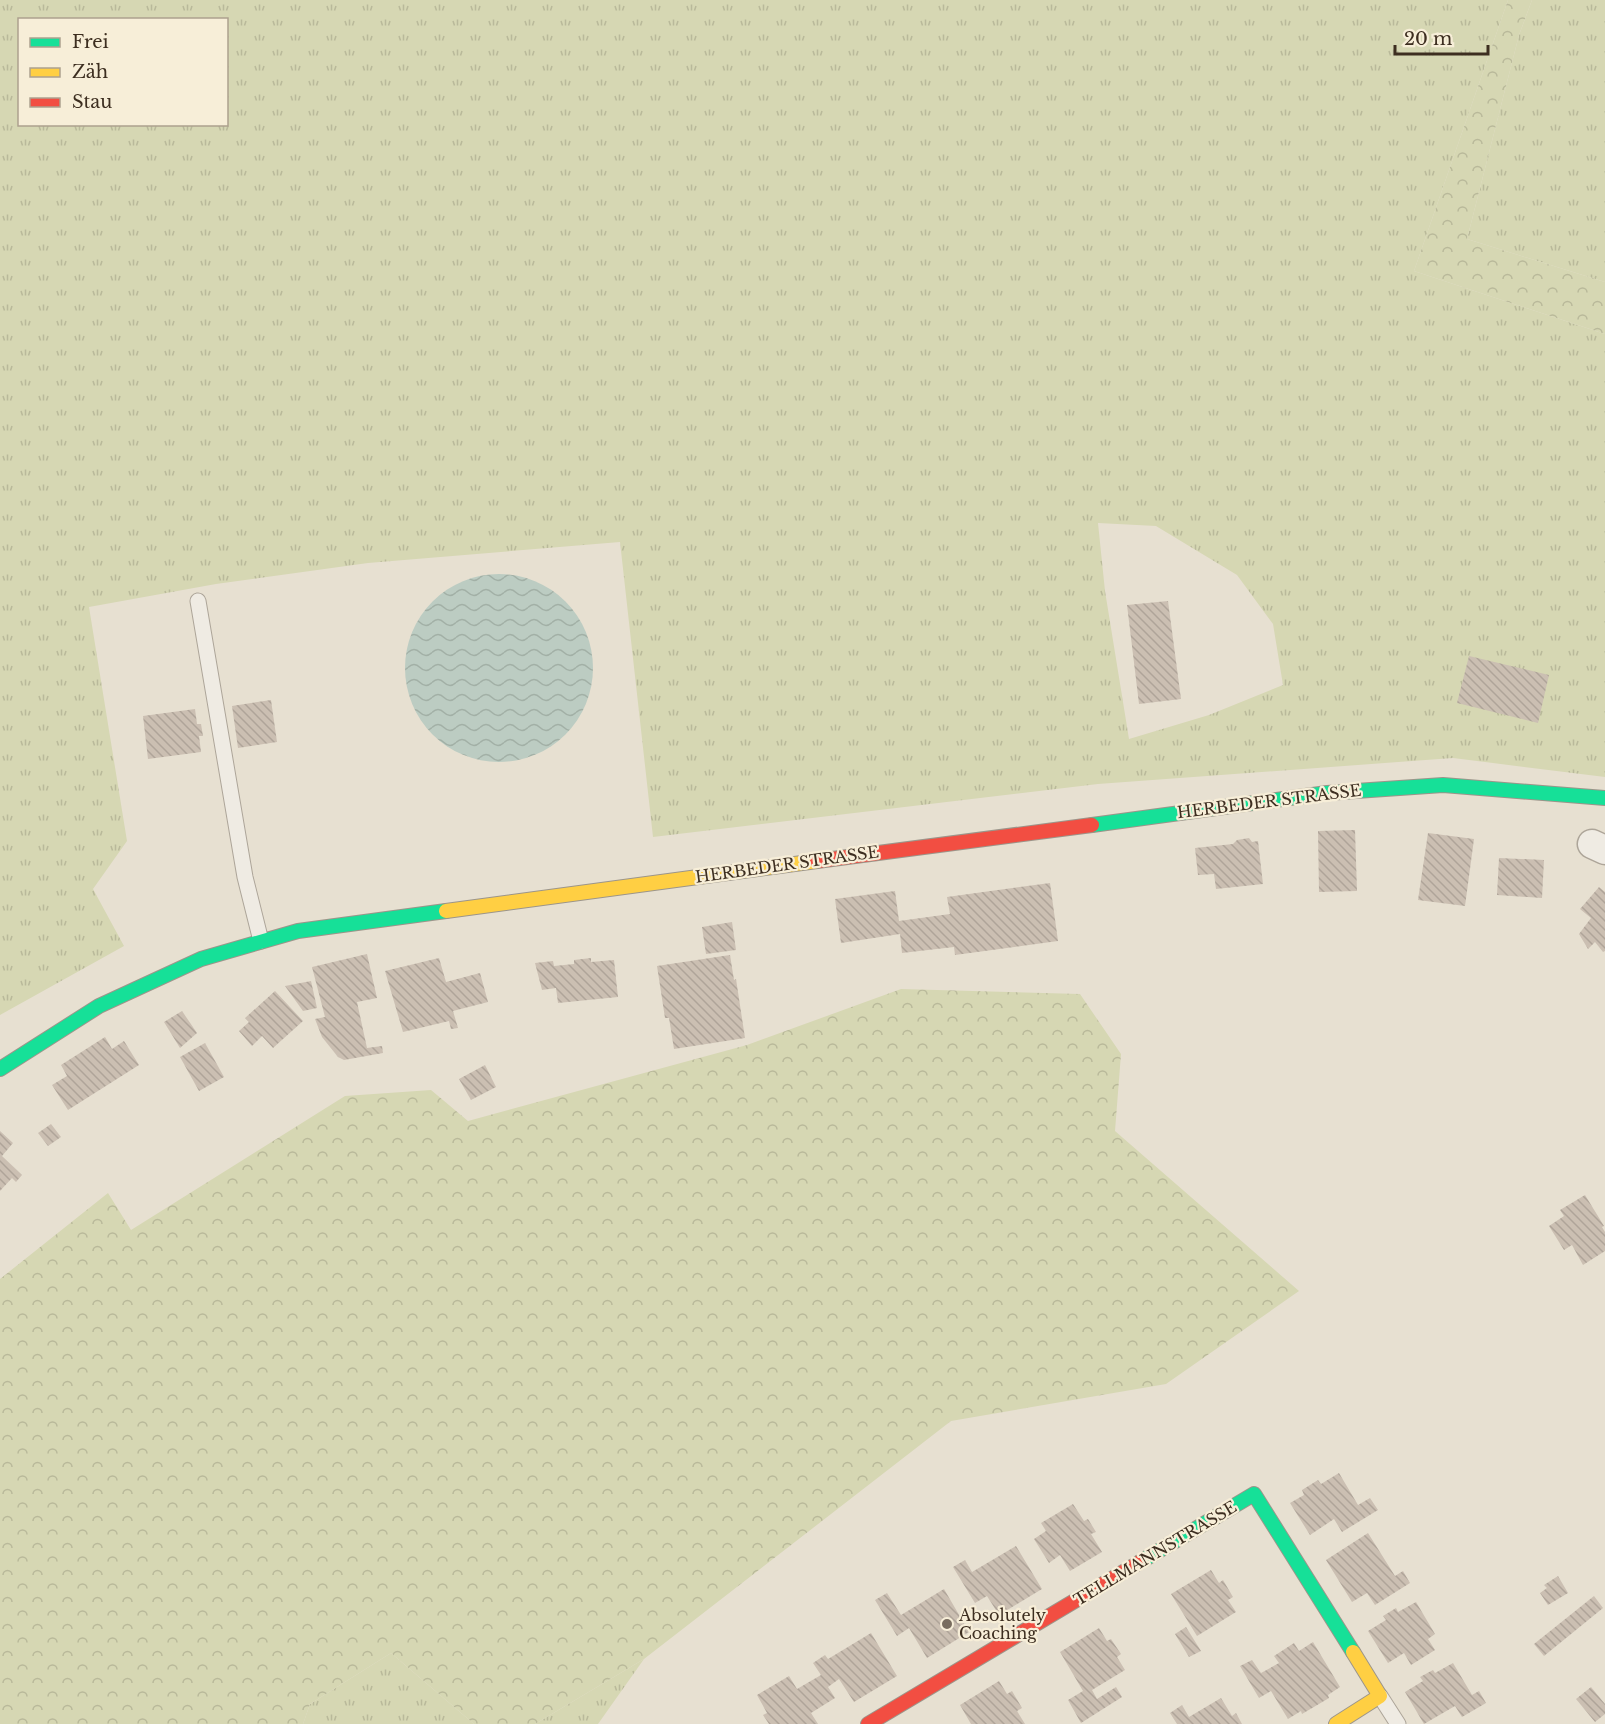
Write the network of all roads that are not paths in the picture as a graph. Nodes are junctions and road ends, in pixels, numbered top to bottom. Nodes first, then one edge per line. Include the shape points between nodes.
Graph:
1 (198, 601) dead end
2 (1605, 798) edge
3 (261, 942) junction
4 (0, 1069) edge
5 (1380, 1696) junction
6 (868, 1724) edge
7 (1336, 1724) edge
8 (1398, 1724) edge

1 - 3 lane via 245,877
2 - 3 main road, HERBEDER STRASSE via 1443,784 1327,793 298,931
3 - 4 main road, HERBEDER STRASSE via 201,959 99,1006
5 - 6 main road, TELLMANNSTRASSE via 1254,1494
5 - 7 main road
5 - 8 lane

